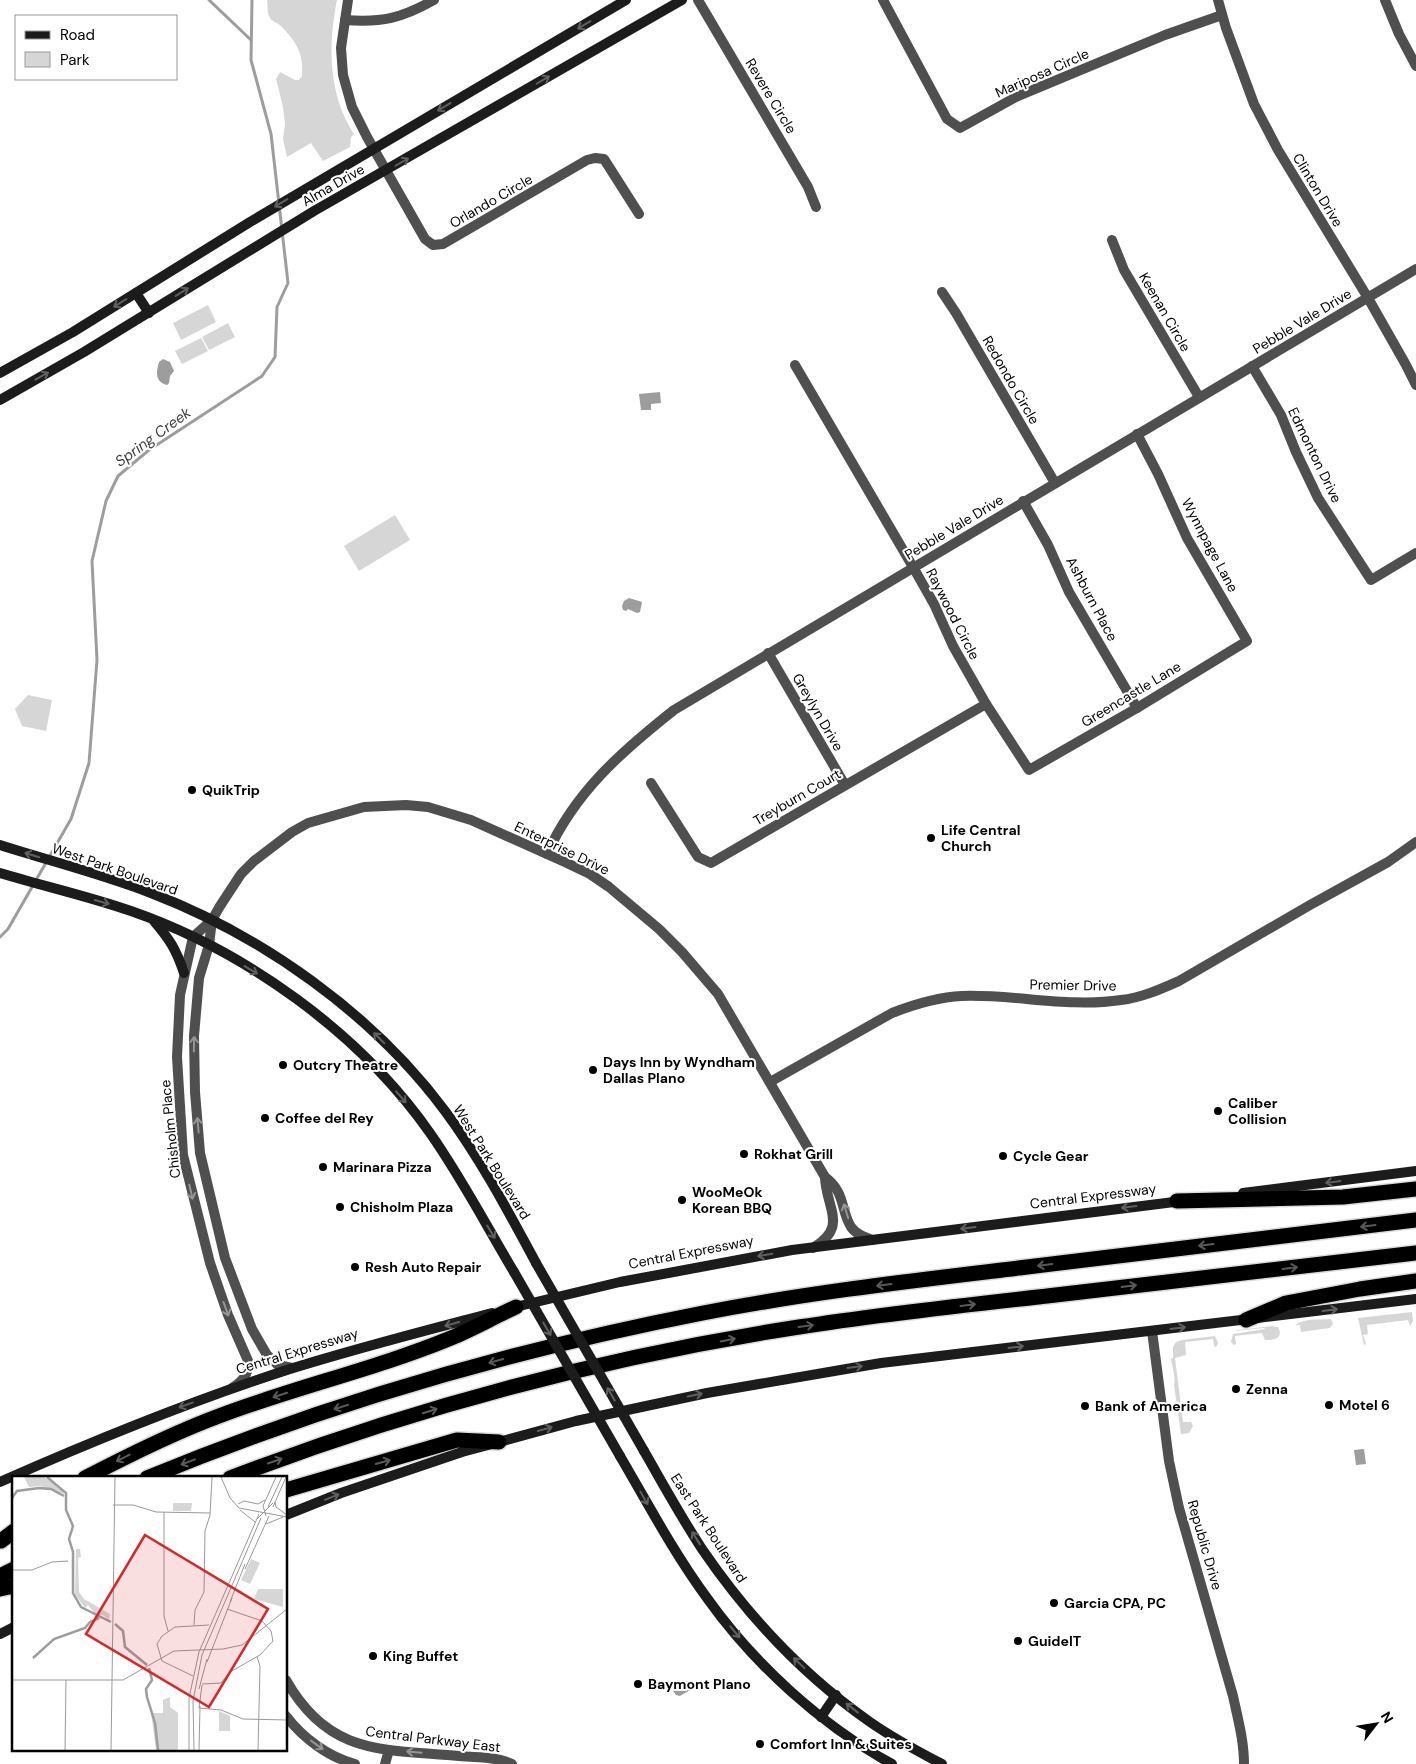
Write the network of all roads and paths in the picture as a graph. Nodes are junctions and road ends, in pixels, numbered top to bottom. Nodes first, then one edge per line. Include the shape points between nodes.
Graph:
1 (348, 0) edge
2 (434, 0) edge
3 (626, 0) edge
4 (682, 0) edge
5 (698, 0) edge
6 (883, 0) edge
7 (1218, 0) edge
8 (1385, 0) edge
9 (1222, 15) junction
10 (345, 20) junction
11 (1416, 66) edge
12 (374, 149) junction
13 (386, 171) junction
14 (816, 207) dead end
15 (639, 214) dead end
16 (1112, 240) dead end
17 (1416, 270) edge
18 (942, 292) dead end
19 (136, 293) junction
20 (1368, 298) junction
21 (149, 313) junction
22 (795, 365) dead end
23 (1252, 366) junction
24 (0, 373) edge
25 (1416, 385) edge
26 (1199, 397) junction
27 (0, 400) edge
28 (1137, 434) junction
29 (1055, 483) junction
30 (1024, 501) junction
31 (1416, 553) edge
32 (913, 566) junction
33 (1247, 641) joint
34 (768, 653) junction
35 (986, 704) junction
36 (1137, 708) junction
37 (1029, 770) joint
38 (651, 783) dead end
39 (845, 785) junction
40 (1416, 842) edge
41 (4, 847) edge
42 (546, 854) junction
43 (0, 873) edge
44 (153, 920) junction
45 (212, 920) junction
46 (193, 937) junction
47 (210, 945) junction
48 (184, 973) junction
49 (770, 1082) junction
50 (179, 1092) junction
51 (195, 1092) junction
52 (1416, 1171) edge
53 (825, 1176) junction
54 (1416, 1189) edge
55 (1177, 1201) junction
56 (1416, 1220) edge
57 (872, 1240) junction
58 (813, 1248) junction
59 (1416, 1253) edge
60 (225, 1258) junction
61 (210, 1263) junction
62 (1416, 1282) edge
63 (1416, 1299) edge
64 (516, 1307) junction
65 (1246, 1320) junction
66 (1152, 1331) junction
67 (292, 1368) junction
68 (232, 1388) junction
69 (498, 1442) junction
70 (644, 1451) joint
71 (14, 1476) edge
72 (89, 1476) edge
73 (152, 1476) edge
74 (236, 1476) edge
75 (12, 1477) edge
76 (0, 1482) edge
77 (288, 1489) edge
78 (288, 1514) edge
79 (12, 1571) edge
80 (0, 1576) edge
81 (12, 1628) edge
82 (0, 1634) edge
83 (288, 1683) edge
84 (836, 1695) junction
85 (303, 1706) junction
86 (288, 1716) edge
87 (821, 1717) junction
88 (288, 1718) edge
89 (390, 1750) junction
90 (355, 1764) edge
91 (385, 1764) edge
92 (512, 1764) edge
93 (892, 1764) edge
94 (942, 1764) edge
95 (1244, 1764) edge

1 - 10 street, Orlando Circle
2 - 10 street via 411,13 386,19
3 -> 12 main road, Alma Drive
13 -> 4 main road, Alma Drive
5 - 14 street, Revere Circle via 808,187
6 - 9 street, Mariposa Circle via 947,119 960,128 1016,97 1164,35
7 - 9 street, Clinton Drive
8 - 11 street
9 - 20 street, Clinton Drive via 1251,98 1278,150
10 - 12 street, Orlando Circle via 341,48 343,75 352,107
12 - 13 street, Orlando Circle
12 -> 19 main road, Alma Drive
13 - 15 street, Orlando Circle via 425,239 433,245 443,244 595,158 604,159
21 -> 13 main road, Alma Drive via 314,211
16 - 26 street, Keenan Circle via 1124,270
17 - 20 street, Pebble Vale Drive
18 - 29 street, Redondo Circle
19 - 21 main road
19 -> 24 main road, Alma Drive
20 - 23 street, Pebble Vale Drive
20 - 25 street, Clinton Drive
27 -> 21 main road, Alma Drive
22 - 32 street, Raywood Circle
23 - 26 street, Pebble Vale Drive
23 - 31 street, Edmonton Drive via 1281,415 1318,498 1371,580
26 - 28 street, Pebble Vale Drive
28 - 29 street, Pebble Vale Drive
28 - 33 street, Wynnpage Lane via 1187,538
29 - 30 street, Pebble Vale Drive
30 - 32 street, Pebble Vale Drive
30 - 36 street, Ashburn Place via 1070,592
32 - 34 street, Pebble Vale Drive
32 - 35 street, Raywood Circle
33 - 36 street, Greencastle Lane
34 - 39 street, Greylyn Drive
34 - 42 street, Pebble Vale Drive via 674,710 622,752 586,790
35 - 37 street, Raywood Circle
35 - 39 street, Treyburn Court
36 - 37 street, Greencastle Lane
38 - 39 street, Treyburn Court via 698,857 711,863
40 - 49 street, Premier Drive via 1388,862 1161,989 1122,1000 1100,1002 978,996 936,999 892,1013
45 -> 41 main road, West Park Boulevard via 152,894
42 - 45 street, Enterprise Drive via 453,813 406,805 364,807 308,823 276,844 241,874
42 - 49 street, Enterprise Drive via 610,887 682,952 718,994
43 -> 44 main road
44 - 46 main road
44 - 48 main road via 177,952
45 - 46 street
45 - 47 street, Enterprise Drive
70 -> 45 main road, West Park Boulevard, bridge via 502,1199 445,1111 374,1033 322,989
46 - 47 main road
46 - 48 street, Chisholm Place
51 -> 47 street, Chisholm Place via 197,996
47 -> 87 main road, bridge via 305,1006 354,1046 410,1107 435,1140 514,1272 680,1560 737,1636
48 - 50 street, Chisholm Place via 178,1037
49 - 53 street, Enterprise Drive
50 - 51 street
50 -> 61 street, Chisholm Place via 183,1155
60 -> 51 street, Chisholm Place via 200,1152
52 -> 55 main road, Central Expressway
57 -> 53 street, Enterprise Drive via 851,1226 842,1198 833,1182
53 - 58 street, Enterprise Drive via 833,1217 831,1232
54 - 55 highway via 1343,1197
55 -> 57 main road, Central Expressway
56 -> 73 highway via 827,1292 681,1318 544,1348 417,1383 268,1432
57 - 58 main road, Central Expressway
58 -> 64 main road, Central Expressway via 620,1282
74 -> 59 highway via 356,1433 478,1396 611,1363 758,1334 835,1321
60 - 61 street
60 - 67 street, Chisholm Place via 252,1329 267,1355 278,1365
61 -> 68 street, Chisholm Place via 249,1363 244,1378
62 - 65 highway via 1286,1303
65 -> 63 main road
64 -> 67 main road, Central Expressway
64 -> 72 highway via 451,1338 218,1416 162,1439
66 -> 65 main road
69 -> 66 main road via 647,1404 827,1371
66 - 95 street, Republic Drive via 1169,1461 1179,1508 1233,1696
67 - 68 main road, Central Expressway
68 -> 71 main road, Central Expressway
77 -> 69 highway via 457,1440
78 -> 69 main road via 387,1477
84 -> 70 main road, East Park Boulevard via 784,1649 731,1589 702,1548
75 -> 76 main road, Central Expressway
79 - 80 highway
81 - 82 main road
83 - 85 street, Central Parkway East
84 - 87 main road
94 -> 84 main road, East Park Boulevard via 892,1736
85 - 86 street
85 - 89 street, Central Parkway East via 330,1732 358,1744
87 - 93 main road
88 -> 90 street via 324,1750
89 - 91 street
92 -> 89 street, Central Parkway East via 485,1758

